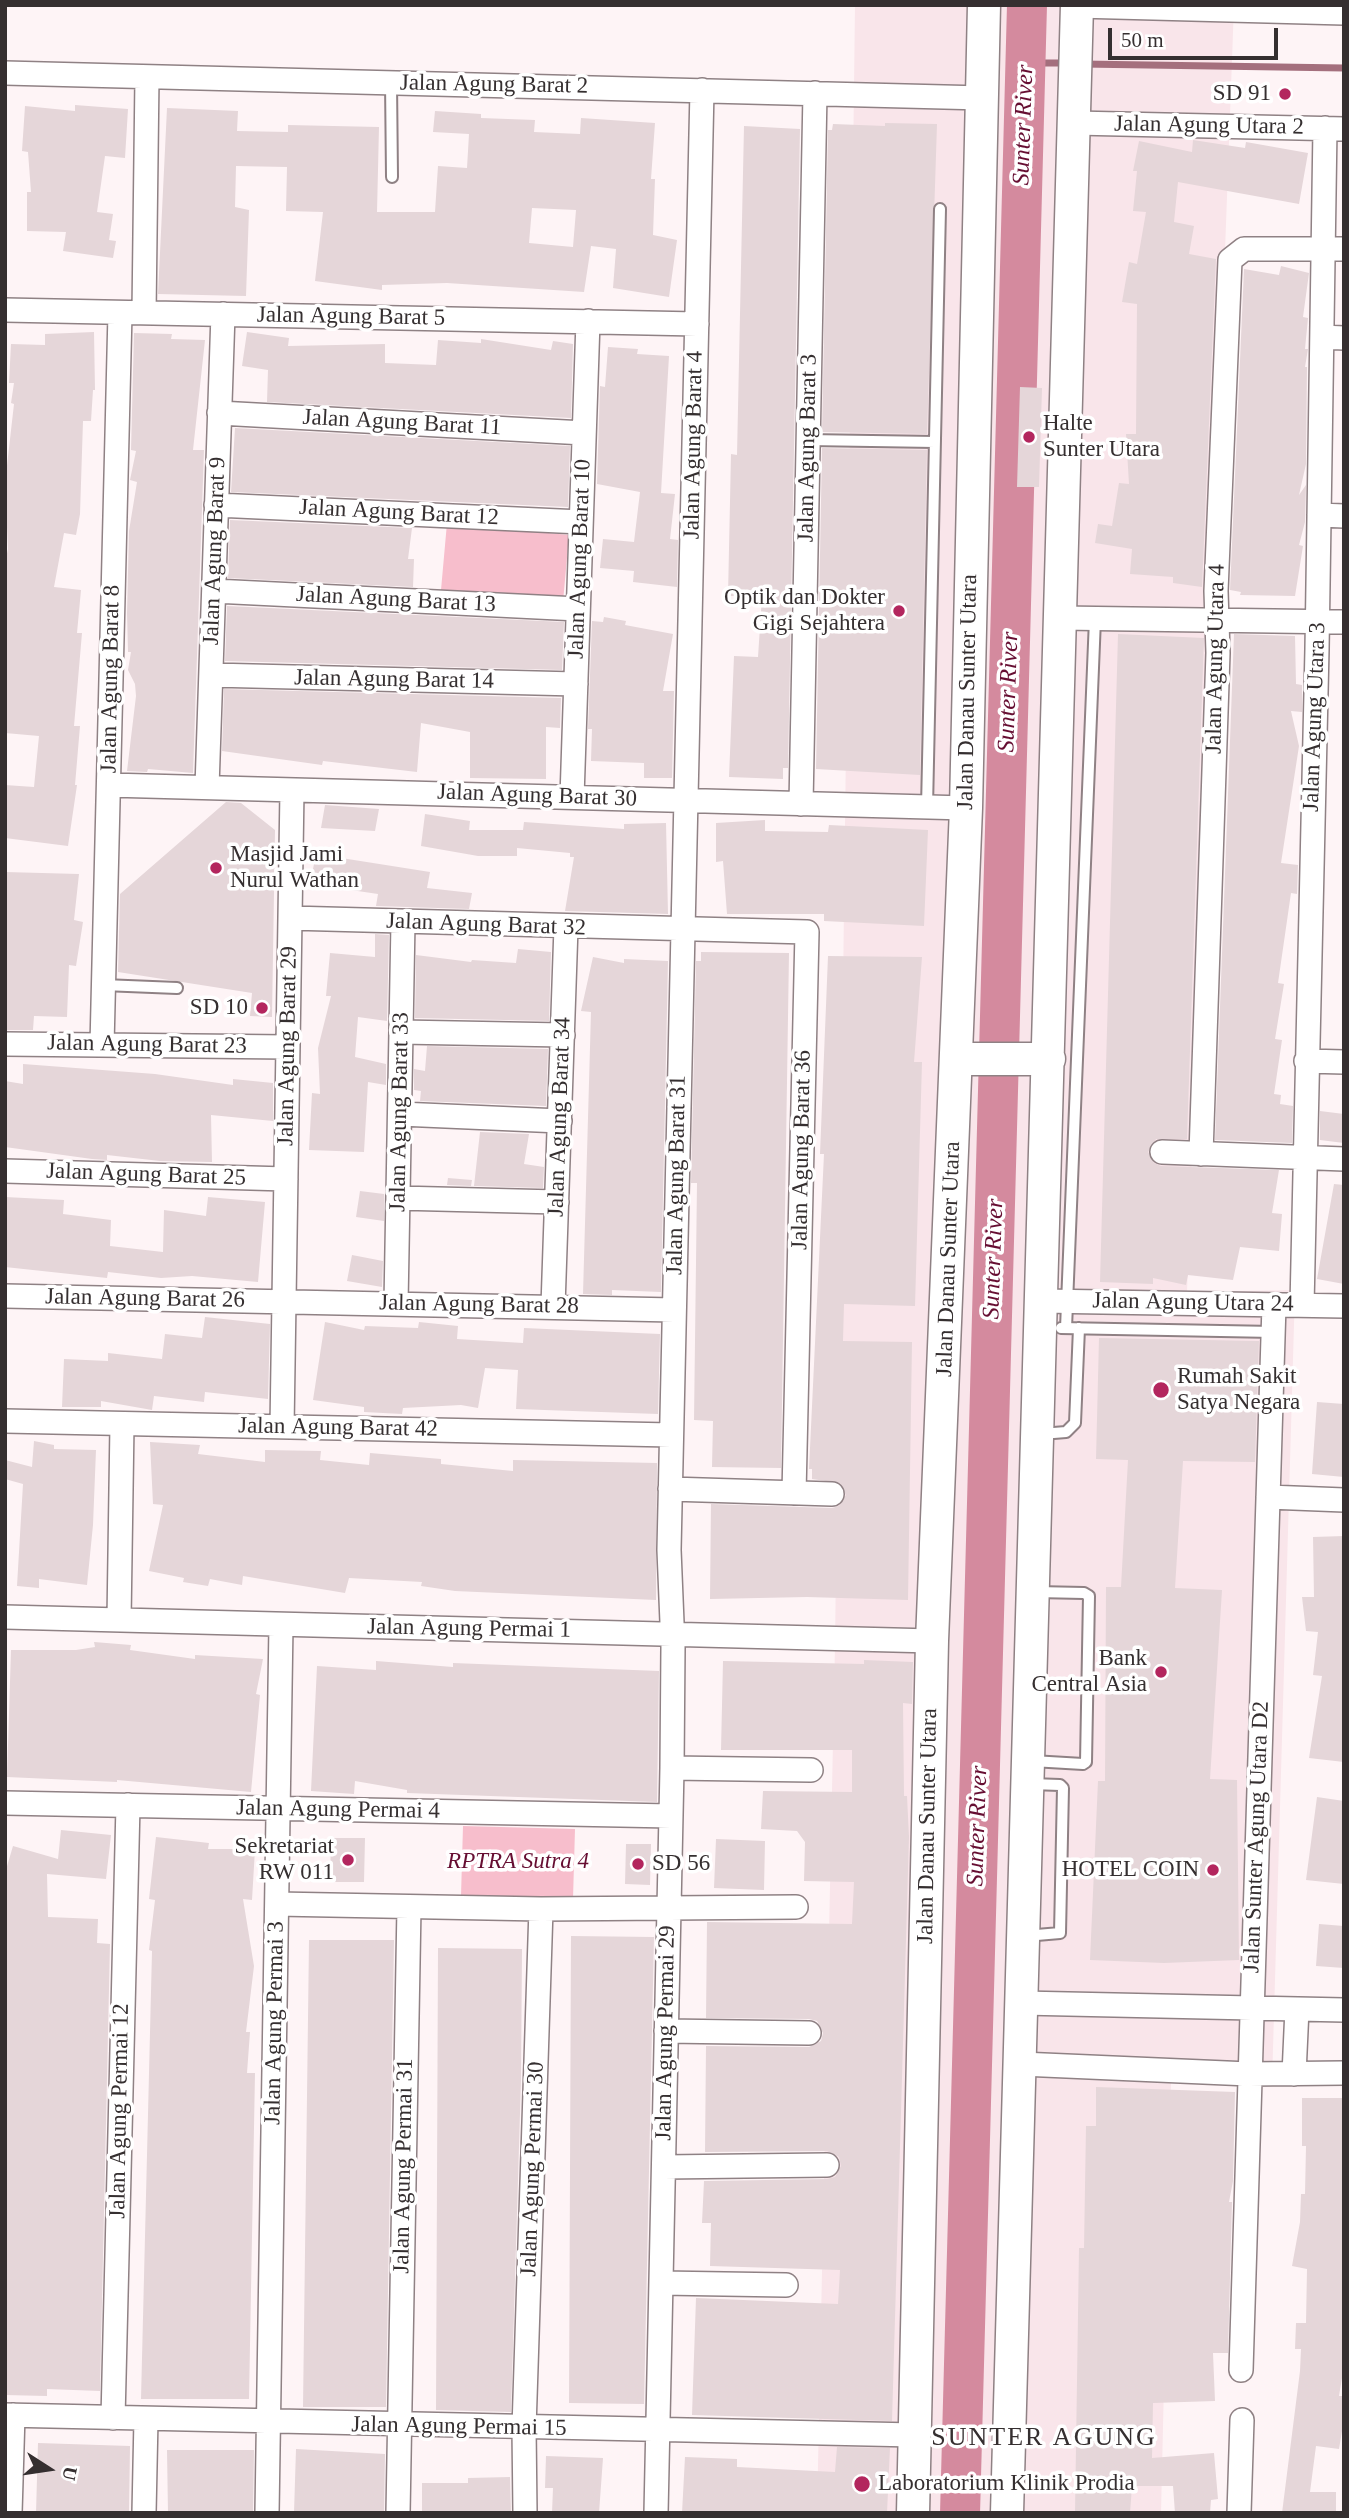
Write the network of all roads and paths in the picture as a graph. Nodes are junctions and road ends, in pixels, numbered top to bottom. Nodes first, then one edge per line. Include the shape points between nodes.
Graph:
1 (1344, 13) edge
2 (1077, 14) edge
3 (984, 17) edge
4 (5, 73) edge
5 (148, 77) junction
6 (391, 82) junction
7 (702, 90) junction
8 (983, 90) junction
9 (815, 93) junction
10 (1076, 108) junction
11 (1334, 128) edge
12 (393, 177) dead end
13 (940, 209) dead end
14 (1333, 248) edge
15 (5, 310) edge
16 (120, 313) junction
17 (145, 313) junction
18 (223, 314) junction
19 (588, 321) junction
20 (697, 324) junction
21 (1333, 338) edge
22 (219, 413) junction
23 (584, 433) junction
24 (808, 440) junction
25 (935, 442) junction
26 (216, 505) junction
27 (1319, 515) junction
28 (1344, 516) edge
29 (581, 522) junction
30 (214, 591) junction
31 (578, 609) junction
32 (1061, 618) junction
33 (1095, 619) junction
34 (1216, 621) junction
35 (1317, 622) junction
36 (1344, 622) edge
37 (212, 676) junction
38 (576, 684) junction
39 (109, 785) junction
40 (207, 788) junction
41 (292, 790) junction
42 (572, 797) junction
43 (686, 800) junction
44 (801, 803) junction
45 (927, 807) junction
46 (966, 808) junction
47 (290, 918) junction
48 (403, 922) junction
49 (566, 927) junction
50 (682, 931) junction
51 (103, 985) junction
52 (177, 988) dead end
53 (401, 1032) junction
54 (562, 1035) junction
55 (5, 1044) edge
56 (102, 1045) junction
57 (288, 1046) junction
58 (964, 1059) junction
59 (1039, 1059) junction
60 (1306, 1060) junction
61 (1344, 1062) edge
62 (400, 1114) junction
63 (560, 1121) junction
64 (1162, 1152) dead end
65 (1201, 1154) junction
66 (1303, 1157) junction
67 (1344, 1159) edge
68 (5, 1171) edge
69 (286, 1179) junction
70 (398, 1198) junction
71 (556, 1202) junction
72 (5, 1296) edge
73 (284, 1302) junction
74 (396, 1303) junction
75 (1274, 1305) junction
76 (1302, 1305) junction
77 (553, 1306) junction
78 (1344, 1306) edge
79 (674, 1310) junction
80 (1054, 1315) junction
81 (1079, 1328) junction
82 (1274, 1332) junction
83 (5, 1421) edge
84 (122, 1424) junction
85 (282, 1427) junction
86 (1038, 1434) junction
87 (671, 1436) junction
88 (670, 1489) junction
89 (794, 1493) junction
90 (832, 1493) dead end
91 (1268, 1497) junction
92 (1344, 1500) edge
93 (1034, 1591) junction
94 (5, 1617) edge
95 (119, 1620) junction
96 (281, 1625) junction
97 (673, 1634) junction
98 (932, 1642) junction
99 (672, 1768) junction
100 (811, 1770) dead end
101 (1029, 1772) junction
102 (5, 1803) edge
103 (128, 1805) junction
104 (278, 1808) junction
105 (671, 1816) junction
106 (277, 1904) junction
107 (409, 1907) junction
108 (796, 1907) dead end
109 (541, 1909) junction
110 (668, 1909) junction
111 (1022, 2003) junction
112 (1251, 2009) junction
113 (1297, 2009) junction
114 (1344, 2010) edge
115 (666, 2031) junction
116 (809, 2033) dead end
117 (1021, 2064) junction
118 (1344, 2073) edge
119 (1249, 2074) junction
120 (1294, 2074) junction
121 (827, 2165) dead end
122 (664, 2167) junction
123 (662, 2283) junction
124 (786, 2286) dead end
125 (1241, 2370) dead end
126 (9, 2415) edge
127 (113, 2418) junction
128 (146, 2418) junction
129 (1242, 2420) dead end
130 (269, 2422) junction
131 (398, 2425) junction
132 (524, 2428) junction
133 (659, 2432) junction
134 (914, 2435) junction
135 (10, 2513) edge
136 (144, 2513) edge
137 (267, 2513) edge
138 (398, 2513) edge
139 (524, 2513) edge
140 (656, 2513) edge
141 (913, 2513) edge
142 (1007, 2513) edge
143 (1240, 2513) edge

1 - 2 street
2 - 10 main road
3 - 8 main road, Jalan Danau Sunter Utara
4 - 5 street, Jalan Agung Barat 2
5 - 6 street, Jalan Agung Barat 2
5 - 17 street
6 - 7 street, Jalan Agung Barat 2
6 - 12 lane
7 - 9 street, Jalan Agung Barat 2
7 - 20 street, Jalan Agung Barat 4
8 - 9 street, Jalan Agung Barat 2
8 - 46 main road, Jalan Danau Sunter Utara
9 - 24 street, Jalan Agung Barat 3
10 - 11 street, Jalan Agung Utara 2
10 - 32 main road
11 - 14 street, Jalan Agung Utara 3
13 - 25 lane
14 - 21 street, Jalan Agung Utara 3
14 - 34 street, Jalan Agung Utara 4 via 1244,249 1230,260
15 - 16 street, Jalan Agung Barat 5
16 - 17 street, Jalan Agung Barat 5
16 - 39 street, Jalan Agung Barat 8
17 - 18 street, Jalan Agung Barat 5
18 - 19 street, Jalan Agung Barat 5
18 - 22 street, Jalan Agung Barat 9
19 - 20 street, Jalan Agung Barat 5
19 - 23 street, Jalan Agung Barat 10
20 - 43 street, Jalan Agung Barat 4
21 - 27 street, Jalan Agung Utara 3
22 - 23 street, Jalan Agung Barat 11
22 - 26 street, Jalan Agung Barat 9
23 - 29 street, Jalan Agung Barat 10
24 - 25 lane
24 - 44 street, Jalan Agung Barat 3
25 - 45 lane
26 - 29 street, Jalan Agung Barat 12
26 - 30 street, Jalan Agung Barat 9
27 - 28 street
27 - 35 street, Jalan Agung Utara 3
29 - 31 street, Jalan Agung Barat 10
30 - 31 street, Jalan Agung Barat 13
30 - 37 street, Jalan Agung Barat 9
31 - 38 street, Jalan Agung Barat 10
32 - 33 street
32 - 59 main road
33 - 34 street
33 - 80 lane
34 - 35 street
34 - 65 street, Jalan Agung Utara 4
35 - 36 street
35 - 60 street, Jalan Agung Utara 3
37 - 38 street, Jalan Agung Barat 14
37 - 40 street, Jalan Agung Barat 9
38 - 42 street, Jalan Agung Barat 10
39 - 40 street, Jalan Agung Barat 30
39 - 51 street, Jalan Agung Barat 8
40 - 41 street, Jalan Agung Barat 30
41 - 42 street, Jalan Agung Barat 30
41 - 47 street, Jalan Agung Barat 29
42 - 43 street, Jalan Agung Barat 30
43 - 44 street, Jalan Agung Barat 30
43 - 50 street, Jalan Agung Barat 31
44 - 45 street, Jalan Agung Barat 30
45 - 46 street, Jalan Agung Barat 30
46 - 58 main road, Jalan Danau Sunter Utara
47 - 48 street, Jalan Agung Barat 32
47 - 57 street, Jalan Agung Barat 29
48 - 49 street, Jalan Agung Barat 32
48 - 53 street, Jalan Agung Barat 33
49 - 50 street, Jalan Agung Barat 32
49 - 54 street, Jalan Agung Barat 34
50 - 79 street, Jalan Agung Barat 31
50 - 89 street, Jalan Agung Barat 36 via 807,932
51 - 52 lane
51 - 56 street, Jalan Agung Barat 8
53 - 54 street
53 - 62 street, Jalan Agung Barat 33
54 - 63 street, Jalan Agung Barat 34
55 - 56 street, Jalan Agung Barat 23
56 - 57 street, Jalan Agung Barat 23
57 - 69 street, Jalan Agung Barat 29
58 - 59 main road
58 - 98 main road, Jalan Danau Sunter Utara
59 - 80 main road
60 - 61 street
60 - 66 street, Jalan Agung Utara 3
62 - 63 street
62 - 70 street, Jalan Agung Barat 33
63 - 71 street, Jalan Agung Barat 34
64 - 65 street
65 - 66 street
66 - 67 street
66 - 76 street, Jalan Agung Utara 3
68 - 69 street, Jalan Agung Barat 25
69 - 73 street, Jalan Agung Barat 29
70 - 71 street
70 - 74 street, Jalan Agung Barat 33
71 - 77 street, Jalan Agung Barat 34
72 - 73 street, Jalan Agung Barat 26
73 - 74 street, Jalan Agung Barat 28
73 - 85 street, Jalan Agung Barat 29
74 - 77 street, Jalan Agung Barat 28
75 - 76 street, Jalan Agung Utara 24
75 - 80 street, Jalan Agung Utara 24
75 - 82 street, Jalan Sunter Agung Utara D2
76 - 78 street, Jalan Agung Utara 24
77 - 79 street, Jalan Agung Barat 28
79 - 87 street, Jalan Agung Barat 31
80 - 81 lane
80 - 86 main road
81 - 82 lane
81 - 86 lane via 1075,1423 1066,1432
82 - 91 street, Jalan Sunter Agung Utara D2
83 - 84 street, Jalan Agung Barat 42
84 - 85 street, Jalan Agung Barat 42
84 - 95 street
85 - 87 street, Jalan Agung Barat 42
86 - 93 main road
87 - 88 street, Jalan Agung Barat 31
88 - 89 street
88 - 97 street, Jalan Agung Barat 31
89 - 90 street
91 - 92 street
91 - 112 street, Jalan Sunter Agung Utara D2
93 - 101 main road
93 - 101 lane via 1089,1597 1086,1762
94 - 95 street, Jalan Agung Permai 1
95 - 96 street, Jalan Agung Permai 1
96 - 97 street, Jalan Agung Permai 1
96 - 104 street, Jalan Agung Permai 3
97 - 98 street, Jalan Agung Permai 1
97 - 99 street, Jalan Agung Permai 29
98 - 134 main road, Jalan Danau Sunter Utara
99 - 100 street
99 - 105 street, Jalan Agung Permai 29
101 - 111 main road
102 - 103 street, Jalan Agung Permai 4
103 - 104 street, Jalan Agung Permai 4
103 - 127 street, Jalan Agung Permai 12
104 - 105 street, Jalan Agung Permai 4
104 - 106 street, Jalan Agung Permai 3
105 - 110 street, Jalan Agung Permai 29
106 - 107 street
106 - 130 street, Jalan Agung Permai 3
107 - 109 street
107 - 131 street, Jalan Agung Permai 31
108 - 110 street
109 - 110 street
109 - 132 street, Jalan Agung Permai 30
110 - 115 street, Jalan Agung Permai 29
111 - 112 street
111 - 117 main road
112 - 113 street
112 - 119 street, Jalan Sunter Agung Utara D2
113 - 114 street
113 - 120 street
115 - 116 street
115 - 122 street, Jalan Agung Permai 29
117 - 119 street
117 - 142 main road
118 - 120 street
119 - 120 street
119 - 125 street, Jalan Sunter Agung Utara D2
121 - 122 street
122 - 123 street, Jalan Agung Permai 29
123 - 124 street
123 - 133 street, Jalan Agung Permai 29
126 - 127 street, Jalan Agung Permai 15
126 - 135 street
127 - 128 street, Jalan Agung Permai 15
128 - 130 street, Jalan Agung Permai 15
128 - 136 street
129 - 143 street
130 - 131 street, Jalan Agung Permai 15
130 - 137 street, Jalan Agung Permai 3
131 - 132 street, Jalan Agung Permai 15
131 - 138 street, Jalan Agung Permai 31
132 - 133 street, Jalan Agung Permai 15
132 - 139 street, Jalan Agung Permai 30
133 - 134 street, Jalan Agung Permai 15
133 - 140 street, Jalan Agung Permai 29
134 - 141 main road, Jalan Danau Sunter Utara

